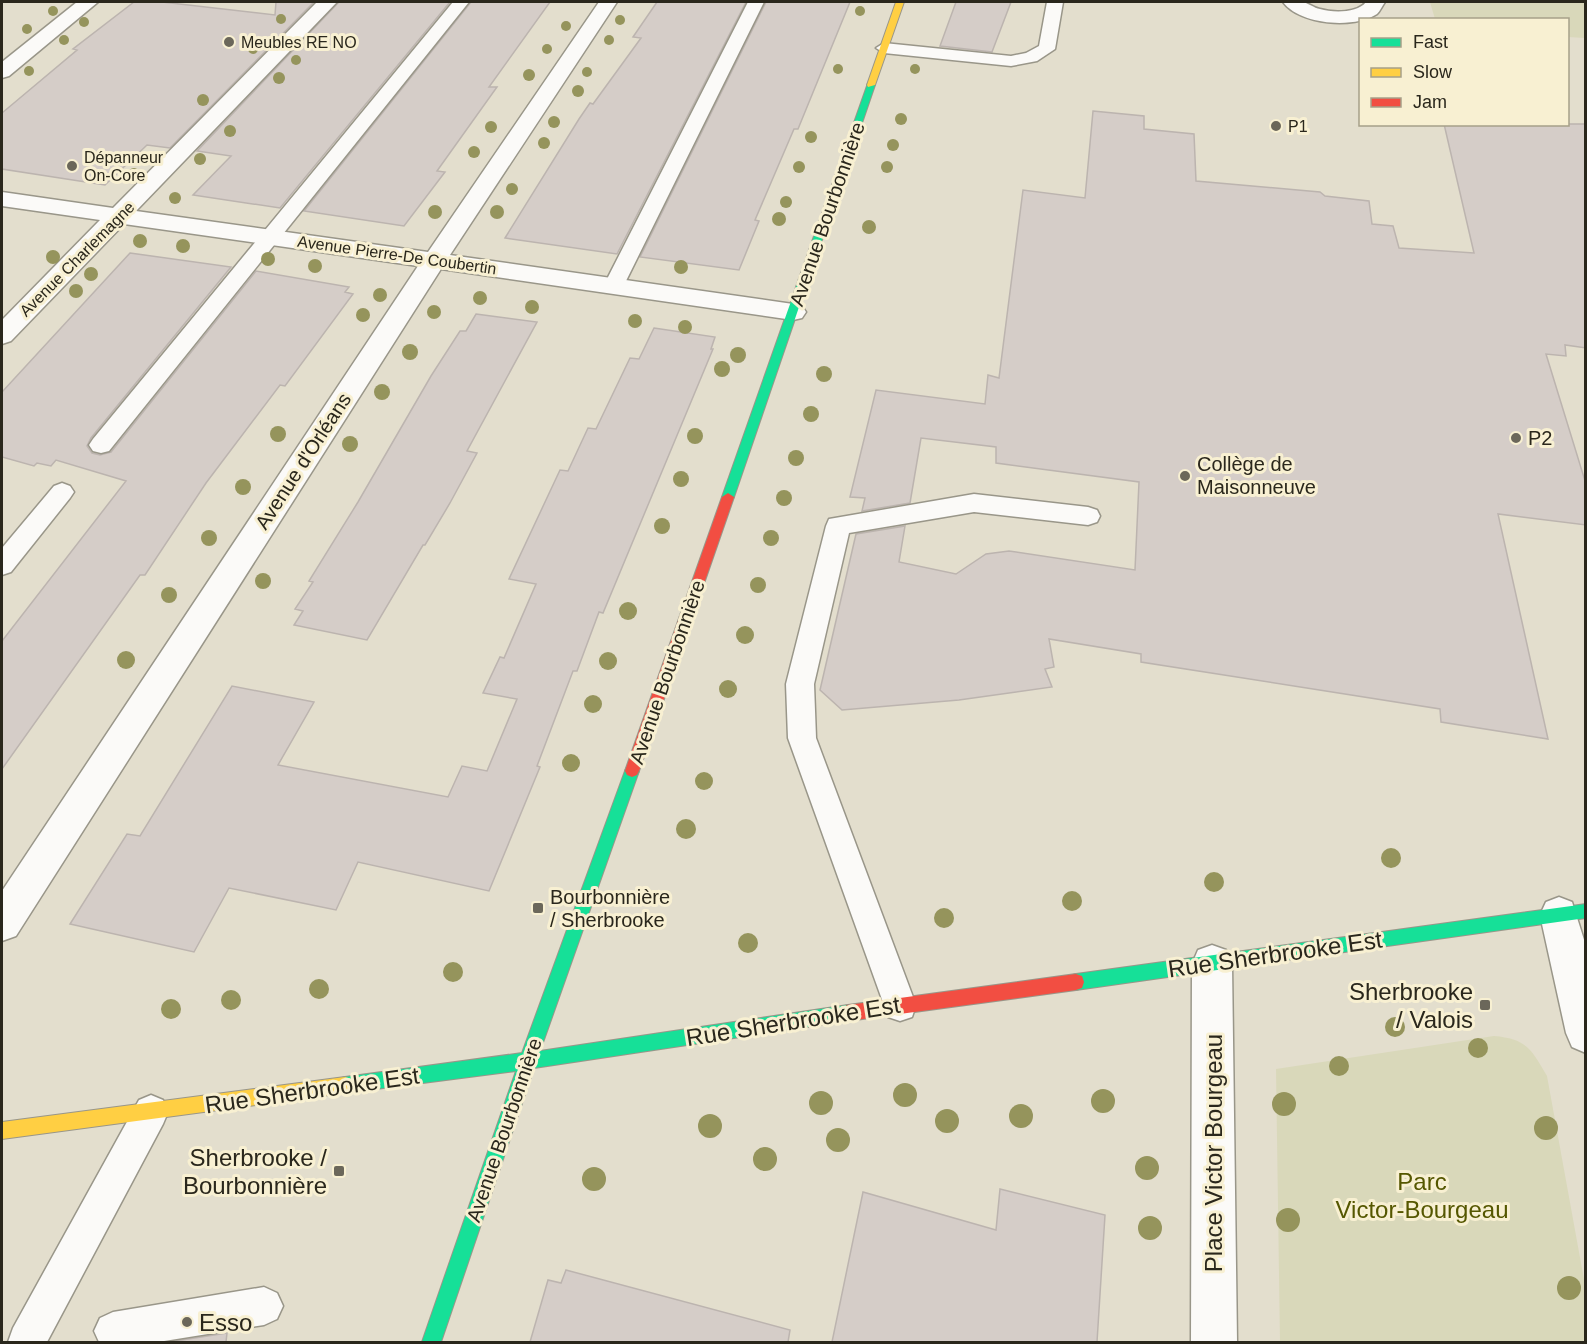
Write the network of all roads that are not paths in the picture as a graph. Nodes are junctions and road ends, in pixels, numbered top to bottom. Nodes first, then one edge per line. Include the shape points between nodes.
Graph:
1 (88, 2) edge
2 (327, 2) edge
3 (461, 2) edge
4 (608, 2) edge
5 (756, 2) edge
6 (900, 2) edge
7 (1055, 2) edge
8 (1293, 2) edge
9 (1376, 2) edge
10 (884, 48) junction
11 (2, 72) edge
12 (2, 199) edge
13 (118, 216) junction
14 (270, 237) junction
15 (436, 260) junction
16 (613, 286) junction
17 (793, 312) junction
18 (2, 335) edge
19 (101, 445) dead end
20 (62, 492) dead end
21 (1088, 516) dead end
22 (2, 565) edge
23 (1572, 913) edge
24 (2, 923) edge
25 (1212, 964) junction
26 (900, 1005) junction
27 (1586, 1033) edge
28 (527, 1062) junction
29 (151, 1112) junction
30 (2, 1131) edge
31 (264, 1306) dead end
32 (113, 1331) dead end
33 (27, 1342) edge
34 (431, 1342) edge
35 (1214, 1342) edge

1 - 11 street
2 - 13 street, Avenue Charlemagne
3 - 14 lane
4 - 15 street, Avenue d'Orléans
5 - 16 lane
6 - 10 street, Avenue Bourbonnière
7 - 10 lane via 1047,48 1031,57 1011,61
8 - 9 street via 1312,12 1346,17 1371,9
10 - 17 street, Avenue Bourbonnière
12 - 13 street, Avenue Pierre-De Coubertin
13 - 14 street, Avenue Pierre-De Coubertin
13 - 18 street, Avenue Charlemagne
14 - 15 street, Avenue Pierre-De Coubertin
14 - 19 lane
15 - 16 street, Avenue Pierre-De Coubertin
15 - 24 street, Avenue d'Orléans
16 - 17 street, Avenue Pierre-De Coubertin
17 - 28 street, Avenue Bourbonnière
20 - 22 lane
21 - 26 lane via 974,503 838,526 800,684 802,738
23 - 25 street, Rue Sherbrooke Est
23 - 27 street
25 - 26 street, Rue Sherbrooke Est
25 - 35 street, Place Victor Bourgeau
26 - 28 street, Rue Sherbrooke Est
28 - 29 street, Rue Sherbrooke Est
28 - 34 street, Avenue Bourbonnière
29 - 30 street, Rue Sherbrooke Est
29 - 33 lane
31 - 32 lane

